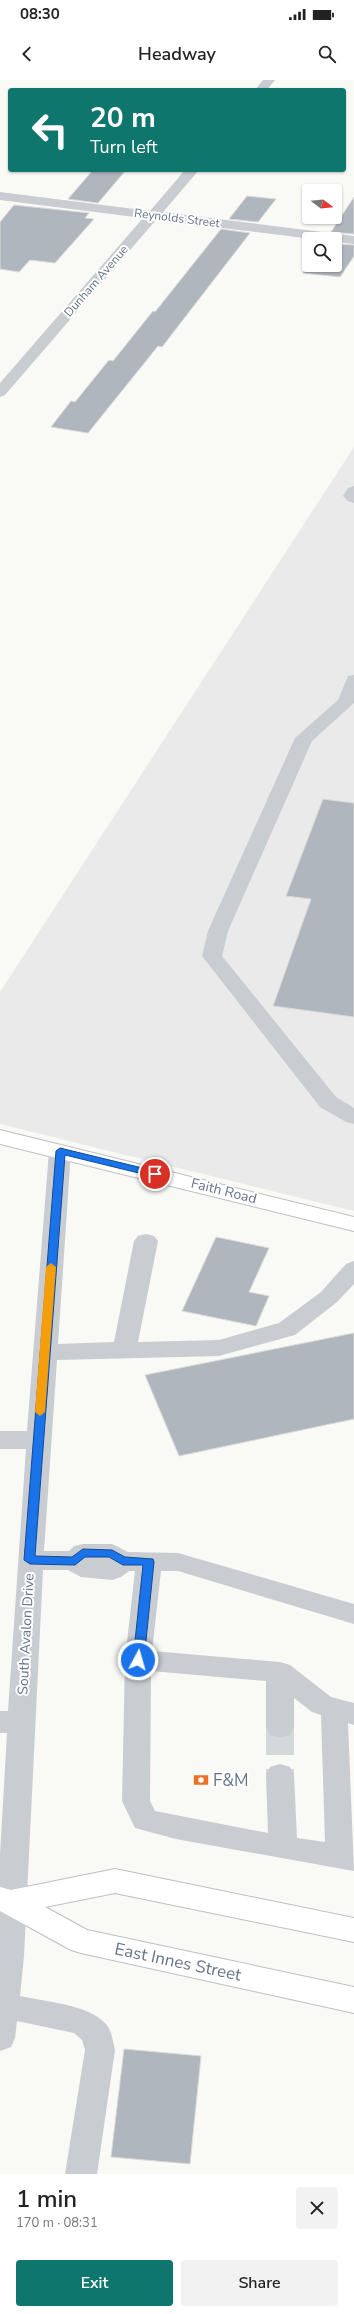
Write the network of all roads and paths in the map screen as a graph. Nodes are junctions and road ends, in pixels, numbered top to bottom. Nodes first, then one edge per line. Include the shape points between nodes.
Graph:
1 (269, 80) edge
2 (262, 88) edge
3 (190, 172) edge
4 (0, 196) edge
5 (152, 215) junction
6 (354, 240) edge
7 (0, 392) edge
8 (354, 491) edge
9 (354, 498) edge
10 (354, 680) edge
11 (354, 1116) edge
12 (0, 1137) edge
13 (60, 1151) junction
14 (354, 1224) edge
15 (146, 1241) dead end
16 (354, 1269) edge
17 (124, 1350) junction
18 (45, 1352) junction
19 (0, 1440) edge
20 (38, 1440) junction
21 (30, 1560) junction
22 (149, 1562) junction
23 (354, 1614) edge
24 (138, 1660) junction
25 (280, 1672) junction
26 (344, 1711) edge
27 (10, 1722) edge
28 (280, 1727) tunnel mouth
29 (280, 1775) tunnel mouth
30 (283, 1847) junction
31 (347, 1858) edge
32 (5, 1900) edge
33 (354, 1930) edge
34 (354, 2000) edge
35 (4, 2006) junction
36 (0, 2038) edge
37 (81, 2174) edge

1 - 2 street
3 - 5 street, Dunham Avenue
4 - 5 street, Reynolds Street
5 - 6 street, Reynolds Street
5 - 7 street, Dunham Avenue
8 - 9 street via 351,496
10 - 11 street via 346,702 304,738 218,931 212,956 328,1102
12 - 13 main road, Faith Road
13 - 14 main road, Faith Road
13 - 18 street, South Avalon Drive
15 - 17 street
16 - 17 street via 329,1296 287,1329 219,1348
17 - 18 street
18 - 20 street, South Avalon Drive
19 - 20 street
20 - 21 street, South Avalon Drive
21 - 22 street via 75,1561 81,1567 112,1570 123,1561
21 - 27 street, South Avalon Drive
22 - 23 street via 178,1562
22 - 24 street
24 - 25 street
24 - 30 street via 136,1801 145,1820
25 - 26 street via 322,1705
25 - 28 street
26 - 31 street
27 - 32 street, South Avalon Drive
29 - 30 street
30 - 31 street
32 - 33 main road via 115,1881
32 - 34 main road, East Innes Street via 81,1941
32 - 35 street, South Avalon Drive via 9,1956
35 - 36 street, South Avalon Drive
35 - 37 street via 82,2022 96,2034 100,2050

